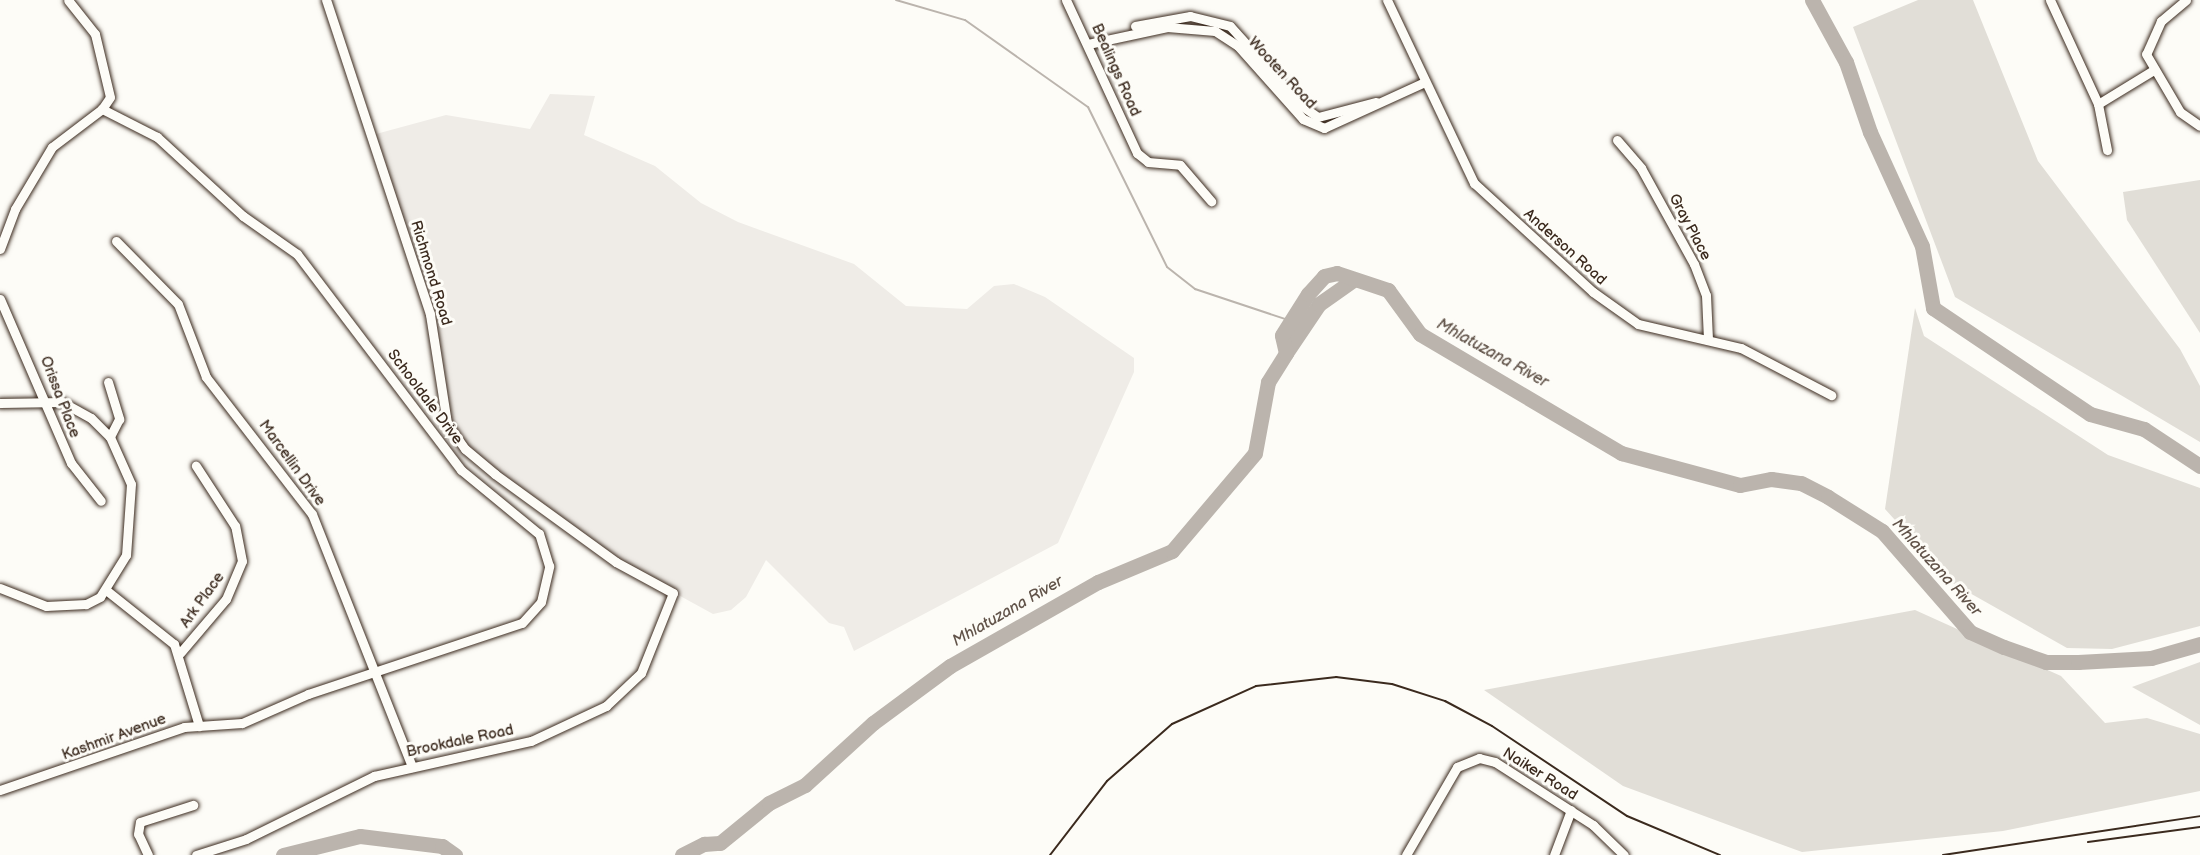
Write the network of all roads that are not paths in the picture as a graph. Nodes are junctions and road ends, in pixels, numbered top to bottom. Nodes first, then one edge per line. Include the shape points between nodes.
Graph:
1 (68, 0) edge
2 (327, 0) edge
3 (1066, 0) edge
4 (1387, 0) edge
5 (2050, 0) edge
6 (2186, 0) edge
7 (1088, 43) junction
8 (2152, 71) junction
9 (1425, 82) junction
10 (2098, 104) junction
11 (102, 109) junction
12 (2200, 126) edge
13 (1617, 140) dead end
14 (2107, 150) dead end
15 (1212, 201) dead end
16 (116, 241) dead end
17 (0, 249) edge
18 (0, 299) edge
19 (1708, 339) junction
20 (108, 382) dead end
21 (1831, 395) dead end
22 (46, 400) junction
23 (0, 403) edge
24 (110, 437) junction
25 (196, 466) dead end
26 (101, 501) dead end
27 (0, 588) edge
28 (106, 590) junction
29 (673, 593) joint
30 (180, 653) junction
31 (375, 672) junction
32 (199, 726) junction
33 (412, 766) junction
34 (2, 786) edge
35 (193, 806) dead end
36 (1571, 810) junction
37 (148, 855) edge
38 (196, 855) edge
39 (1406, 855) edge
40 (1554, 855) edge
41 (1624, 855) edge

1 - 11 street via 95,34 109,81 110,97
2 - 29 street, Richmond Road via 430,314 447,423 465,449 495,474 616,562
3 - 7 street, Bealings Road
4 - 9 street, Anderson Road
5 - 10 street
6 - 8 street via 2151,37 2146,54
7 - 9 street, Wooten Road via 1153,22 1201,16 1239,33 1313,115 1381,102
7 - 15 street, Bealings Road via 1137,153 1148,162 1180,165
8 - 10 street
8 - 12 street via 2180,112
9 - 19 street, Anderson Road via 1466,171 1494,204 1623,316
10 - 14 street
11 - 17 street via 52,147 15,209
11 - 31 street, Schooldale Drive via 157,137 243,216 288,246 329,291 461,470 544,540 547,576 541,602 529,619
13 - 19 street, Gray Place via 1641,168 1698,273 1706,295
16 - 31 street, Marcellin Drive via 178,304 206,377 307,506
18 - 22 street, Orissa Place
19 - 21 street, Anderson Road via 1741,348
20 - 24 street via 119,419
22 - 23 street
22 - 24 street via 71,406
22 - 26 street, Orissa Place via 71,463
24 - 28 street via 131,484 128,548
25 - 30 street, Ark Place via 235,526 242,561 226,599
27 - 28 street via 31,602 62,606 86,604
28 - 30 street via 160,630
29 - 33 street, Brookdale Road via 645,667 612,701 531,741
30 - 32 street
31 - 32 street, Kashmir Avenue via 242,723
31 - 33 street, Marcellin Drive
32 - 34 street, Kashmir Avenue
33 - 38 street, Brookdale Road via 360,782 246,839
35 - 37 street via 140,822 138,834
36 - 39 street, Naiker Road via 1495,762 1471,758 1456,767
36 - 40 street
36 - 41 street, Naiker Road

